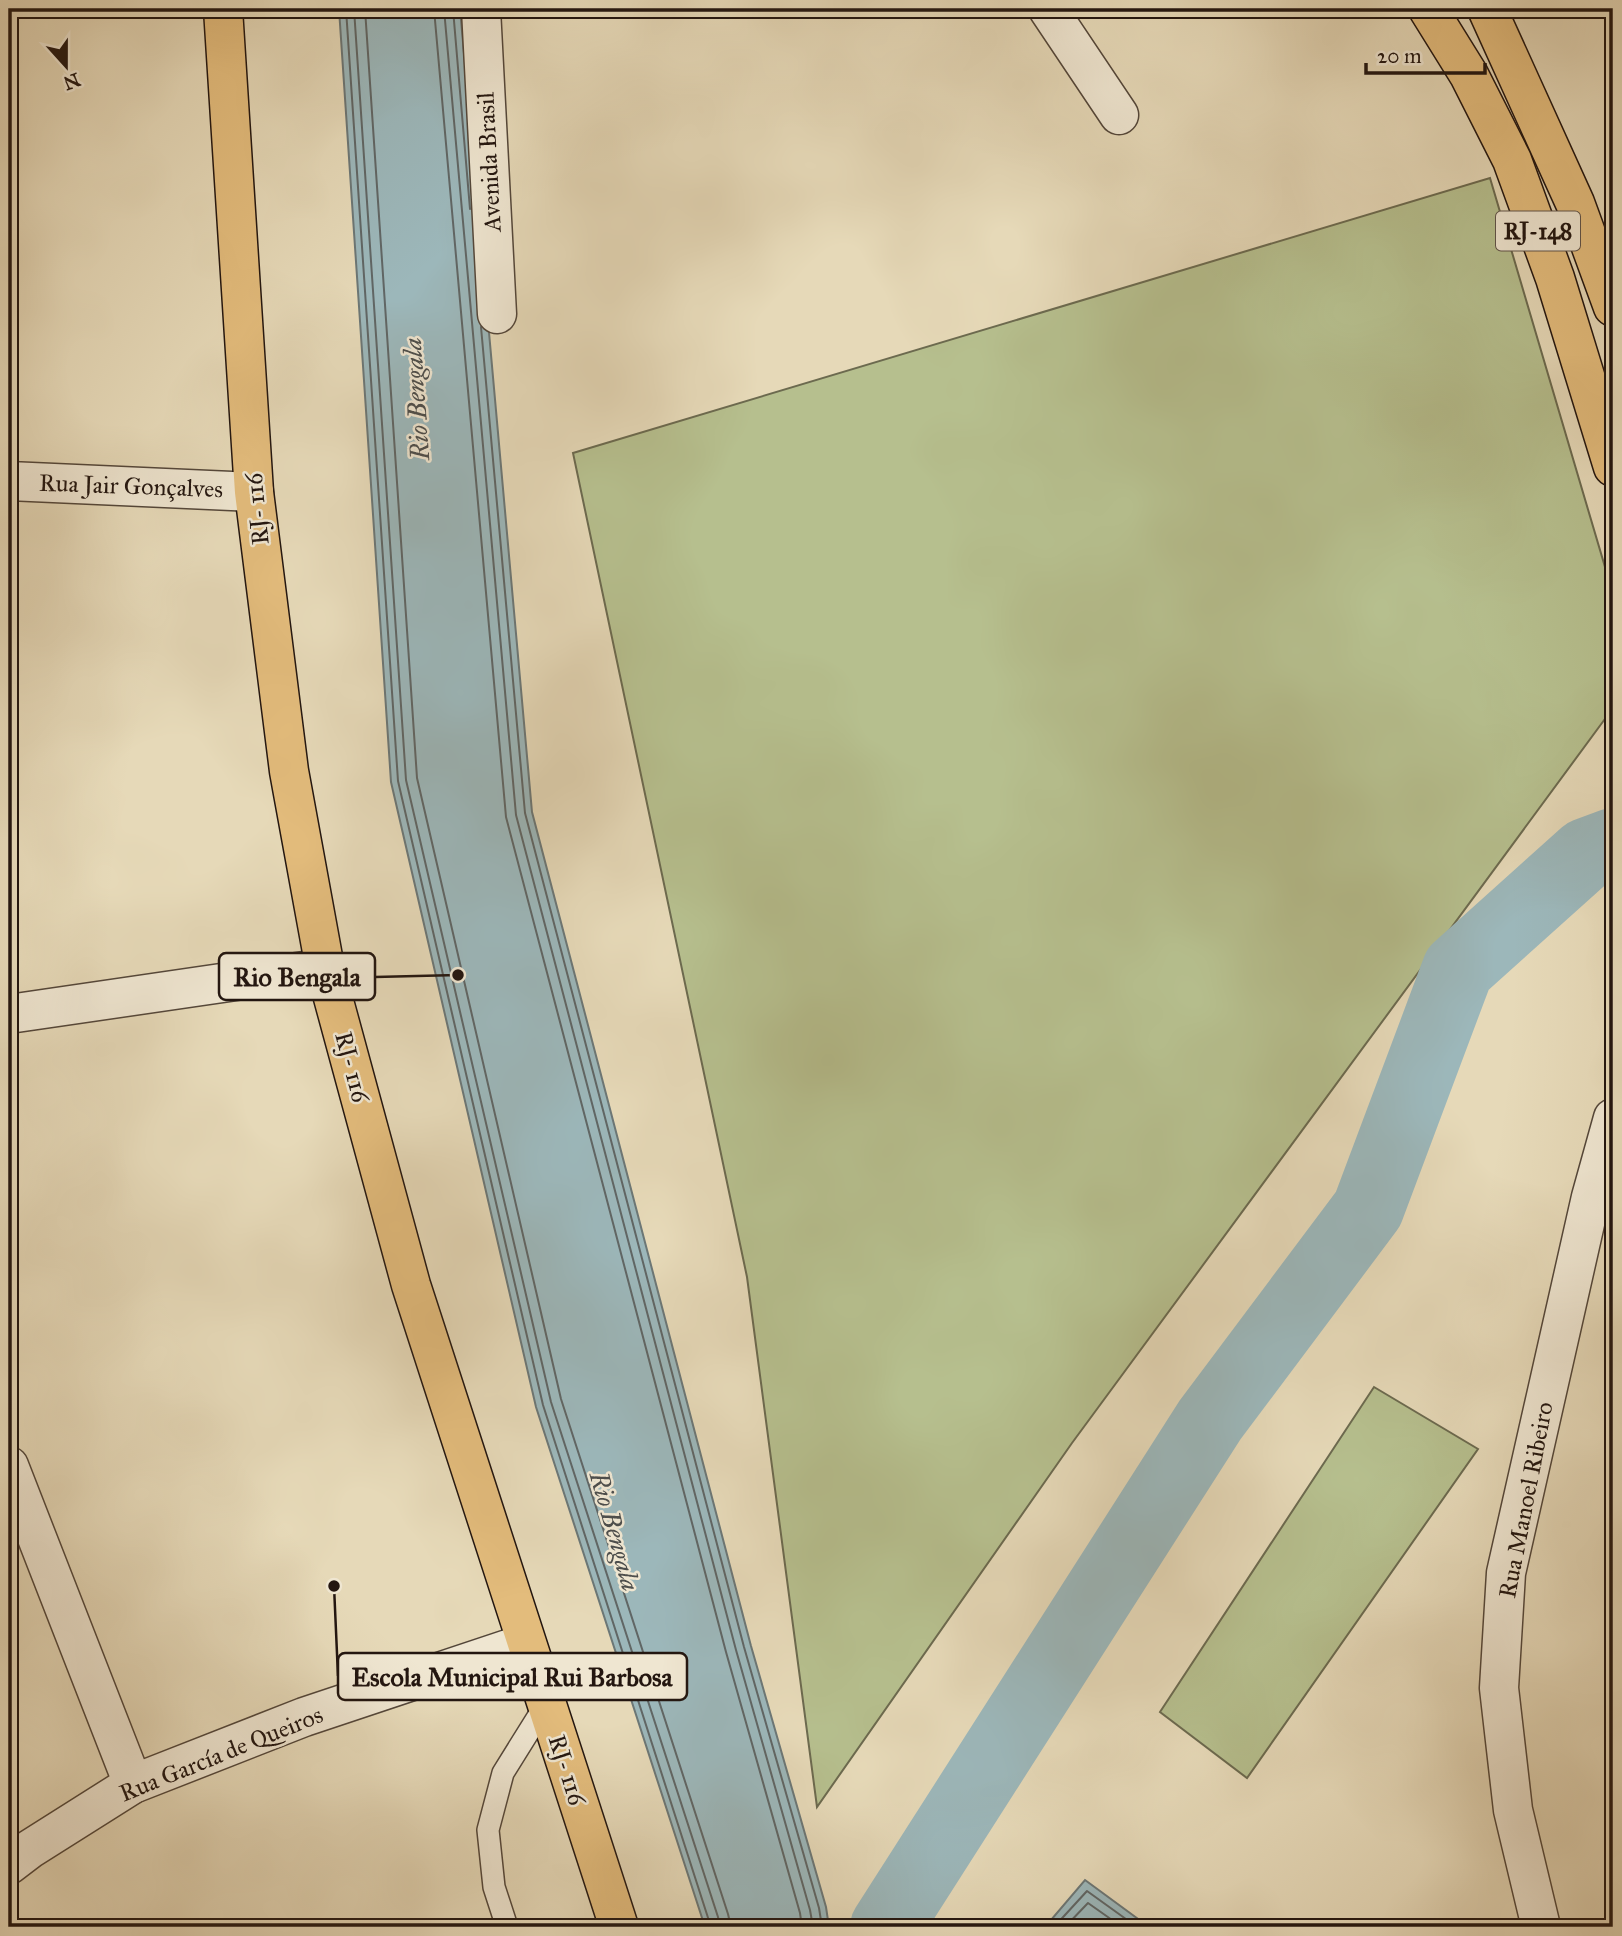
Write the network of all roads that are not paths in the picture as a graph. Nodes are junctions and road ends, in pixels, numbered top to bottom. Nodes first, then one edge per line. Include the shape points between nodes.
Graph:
1 (223, 9) edge
2 (481, 9) edge
3 (1048, 9) edge
4 (1428, 9) edge
5 (1488, 9) edge
6 (1119, 115) dead end
7 (1613, 307) edge
8 (497, 314) dead end
9 (1613, 467) edge
10 (9, 481) edge
11 (254, 492) junction
12 (325, 968) junction
13 (9, 1014) edge
14 (1613, 1118) edge
15 (9, 1466) edge
16 (526, 1643) junction
17 (546, 1704) junction
18 (133, 1784) junction
19 (9, 1865) edge
20 (507, 1927) edge
21 (618, 1927) edge
22 (1541, 1927) edge

1 - 11 main road, RJ- 116
2 - 8 street, Avenida Brasil
3 - 6 street
4 - 9 main road, RJ-148 via 1469,75 1512,160 1555,278
5 - 7 main road, RJ-148 via 1575,203
10 - 11 street, Rua Jair Gonçalves
11 - 12 main road, RJ- 116 via 289,771
12 - 13 street
12 - 16 main road, RJ- 116 via 411,1285
14 - 22 street, Rua Manoel Ribeiro via 1506,1573 1499,1688 1513,1810
15 - 18 street
16 - 17 main road, RJ- 116
16 - 18 street, Rua García de Queiros via 304,1717
17 - 20 lane via 503,1773 488,1829 494,1887
17 - 21 main road, RJ- 116
18 - 19 street, Rua García de Queiros

